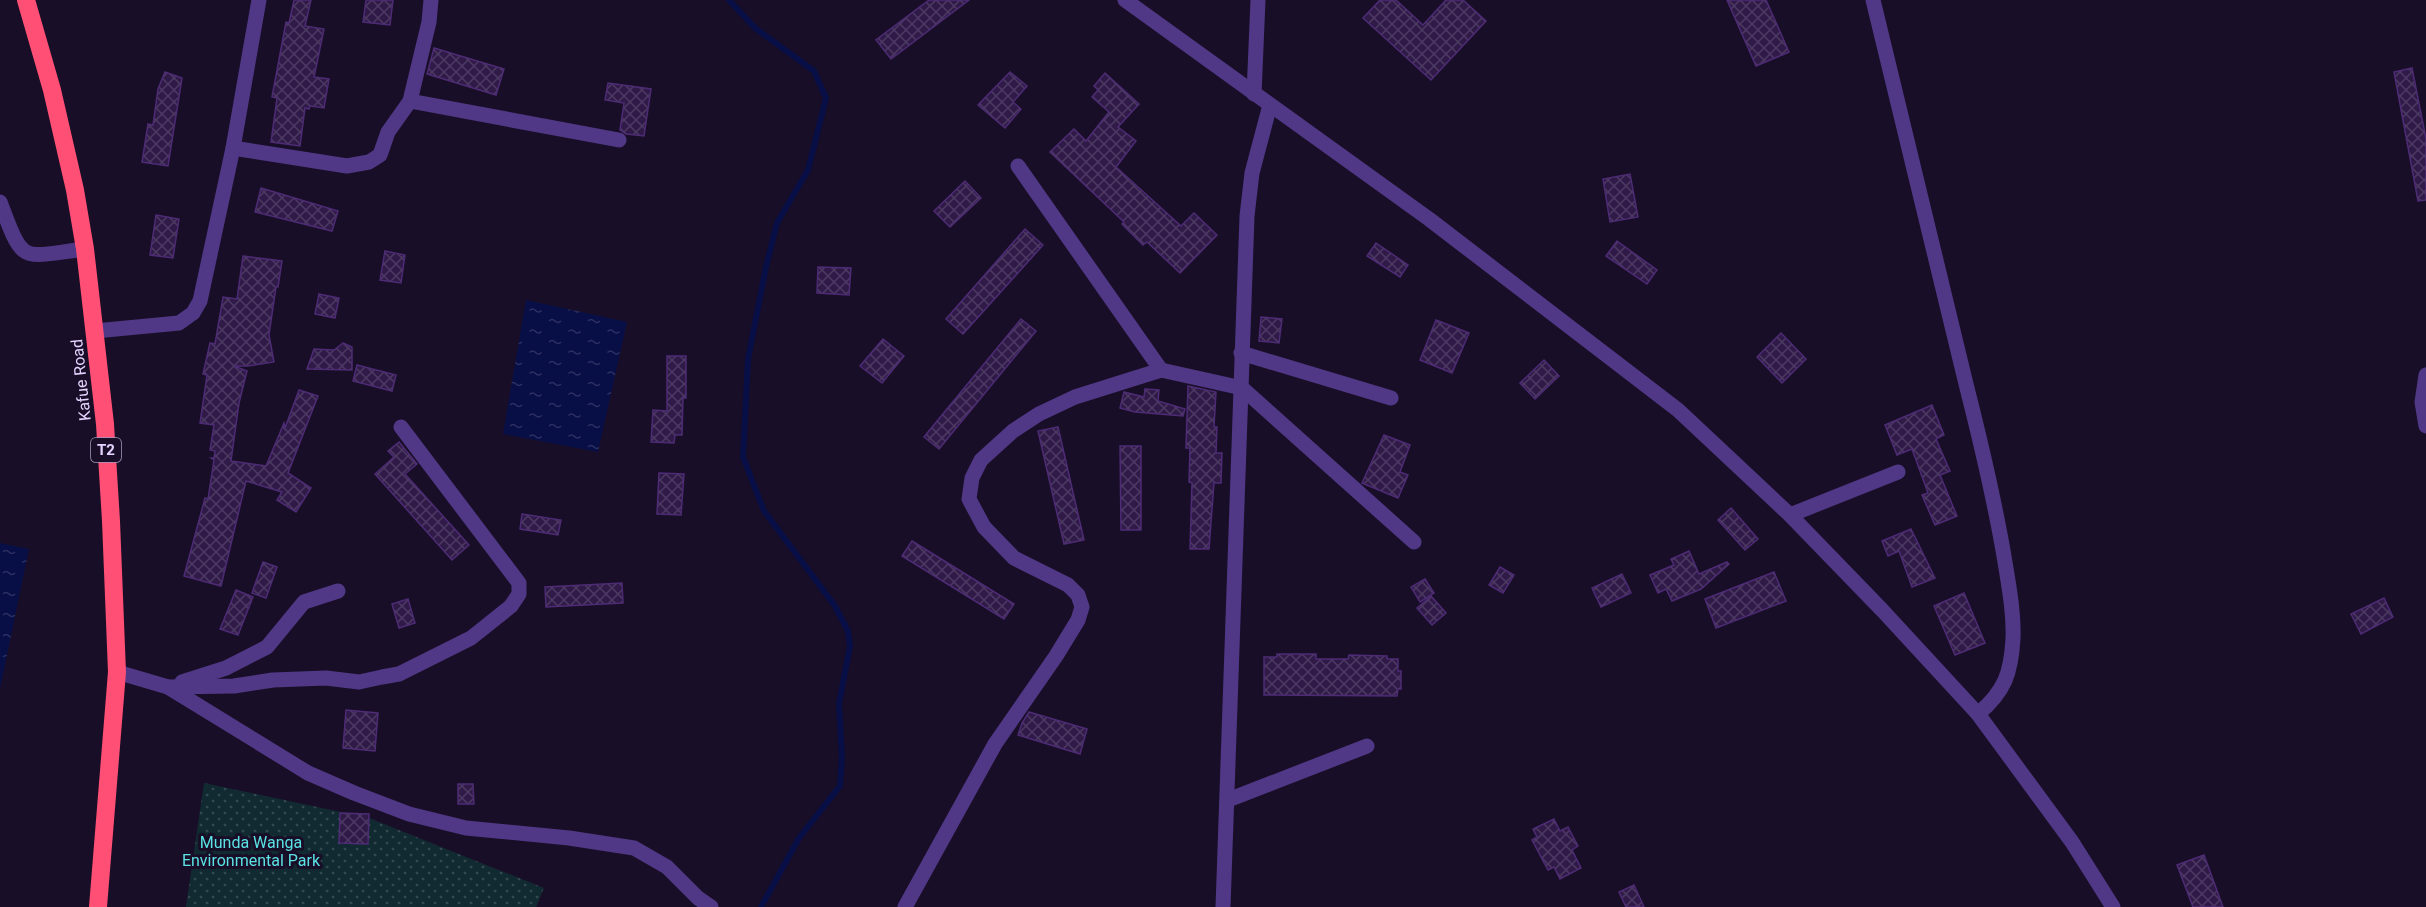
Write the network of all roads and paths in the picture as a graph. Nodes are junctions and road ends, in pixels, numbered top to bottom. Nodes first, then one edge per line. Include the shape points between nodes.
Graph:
1 (26, 0) edge
2 (259, 0) edge
3 (431, 0) edge
4 (1125, 0) edge
5 (1258, 0) edge
6 (1873, 0) edge
7 (1254, 94) junction
8 (410, 100) junction
9 (1270, 105) junction
10 (620, 140) dead end
11 (233, 148) junction
12 (1018, 166) dead end
13 (0, 202) edge
14 (85, 249) junction
15 (95, 331) junction
16 (1241, 353) junction
17 (1161, 370) junction
18 (2426, 375) edge
19 (1242, 388) junction
20 (1391, 398) dead end
21 (2426, 426) edge
22 (401, 427) dead end
23 (1898, 472) dead end
24 (1790, 515) junction
25 (1414, 542) dead end
26 (339, 591) dead end
27 (117, 672) junction
28 (168, 687) junction
29 (1978, 714) junction
30 (1367, 746) dead end
31 (1228, 800) junction
32 (98, 907) edge
33 (711, 907) edge
34 (905, 907) edge
35 (1223, 907) edge
36 (2113, 907) edge

1 - 14 highway, Kafue Road / T2 via 52,90
2 - 11 street
3 - 8 street
4 - 7 street
5 - 7 street
6 - 29 street via 1990,478 2010,598 2010,665 1995,700
7 - 9 street
8 - 10 street
8 - 11 street via 388,132 380,155 369,162 347,166
9 - 16 street via 1252,173
9 - 24 street via 1429,219 1678,410
11 - 15 street via 200,301 193,313 178,323
12 - 17 street
13 - 14 street via 21,251 31,256
14 - 15 highway, Kafue Road / T2
15 - 27 highway, Kafue Road / T2 via 110,500
16 - 19 street
16 - 20 street
17 - 19 street
17 - 34 street via 1075,397 1039,414 993,448 972,478 969,499 984,527 1014,558 1068,585 1078,595 1082,607 1067,638 995,744
18 - 21 street via 2422,402
19 - 25 street
19 - 31 street
22 - 28 street via 519,583 519,594 511,606 471,638 399,674 359,682 326,678
23 - 24 street
24 - 29 street
26 - 28 street via 304,602 267,647 226,668
27 - 28 street
27 - 32 highway, Kafue Road / T2
28 - 33 street via 308,773 354,793 410,814 466,828 634,848 667,867
29 - 36 street via 2072,842
30 - 31 street
31 - 35 street

